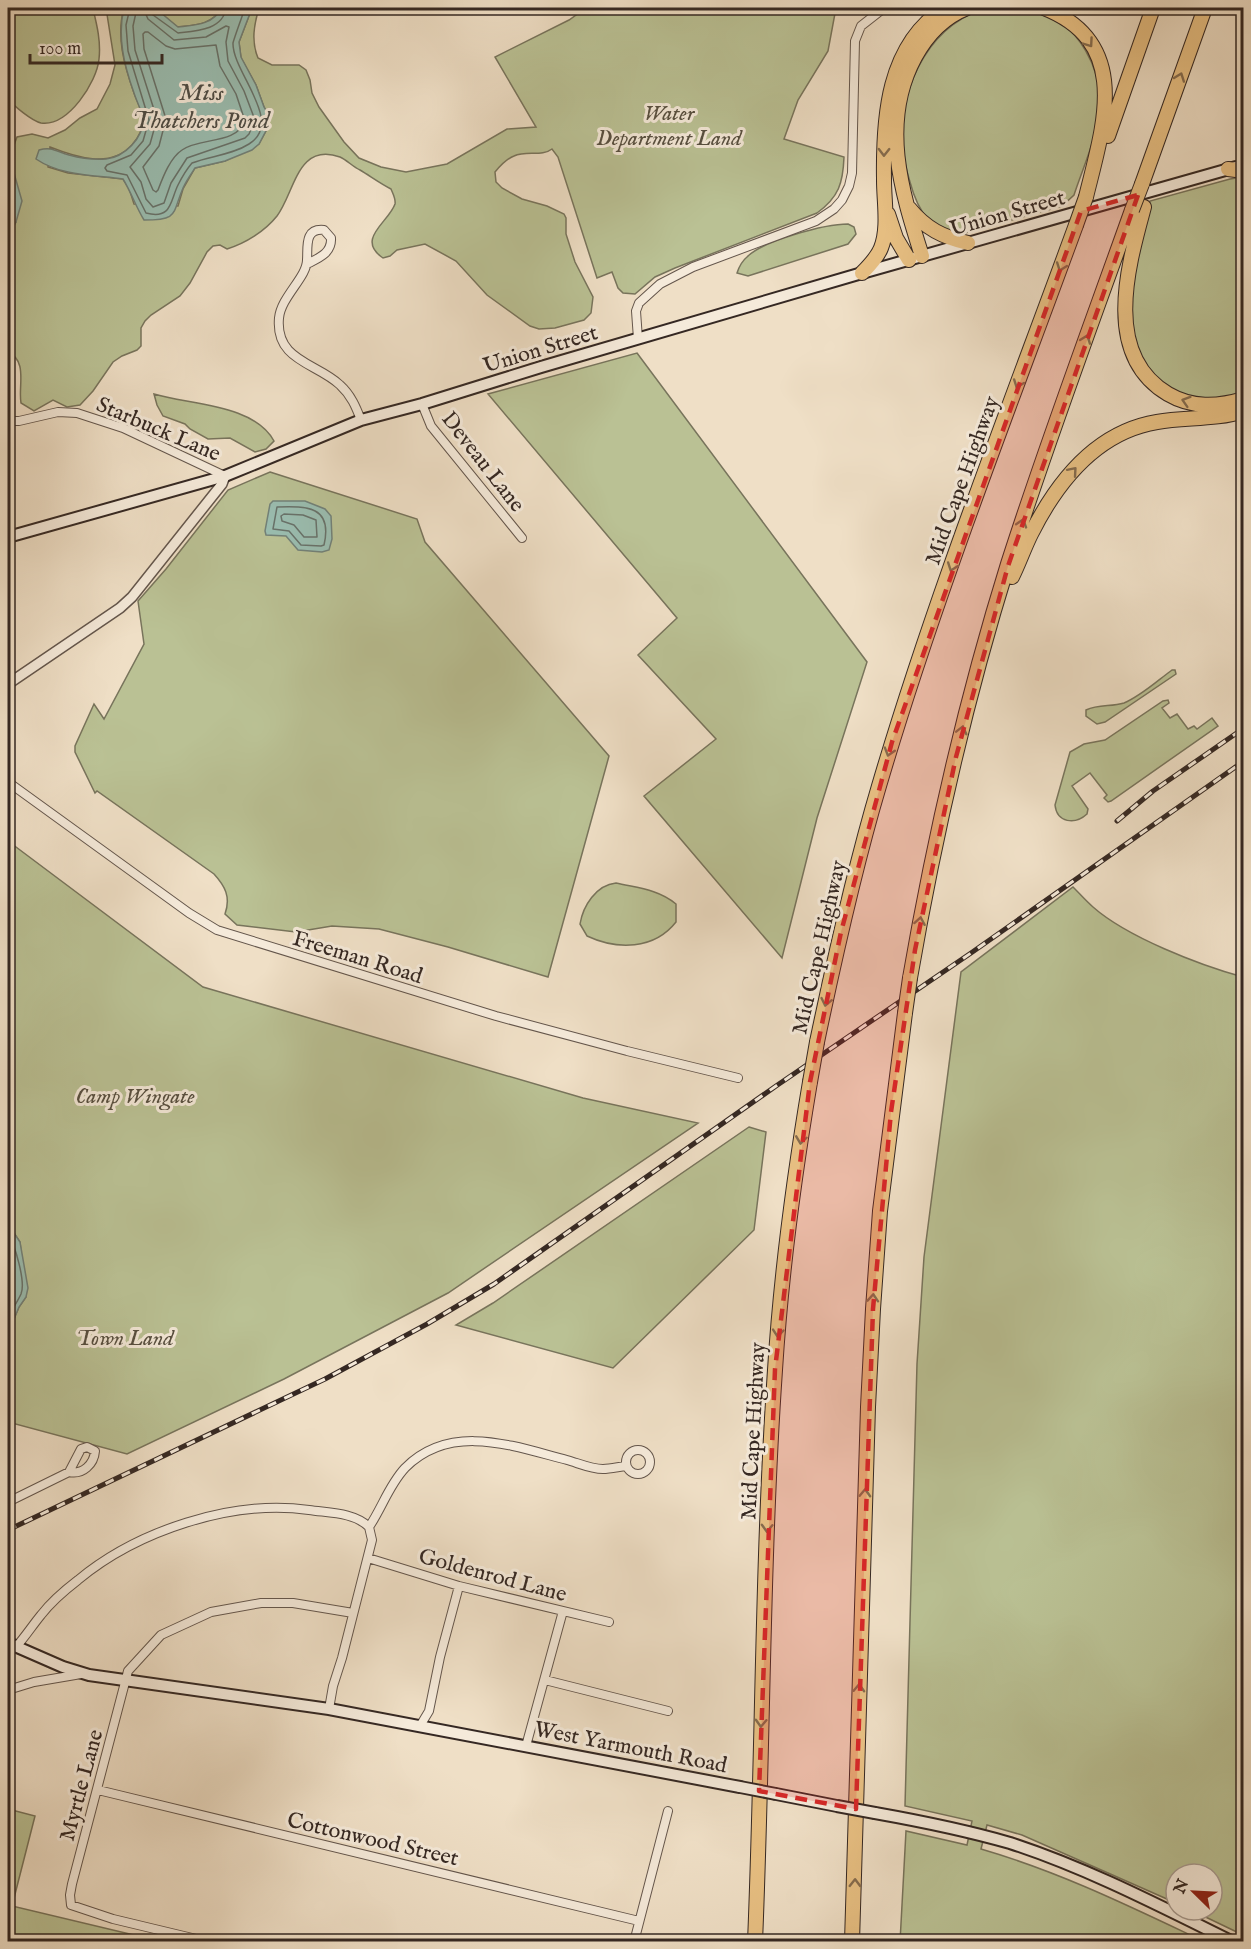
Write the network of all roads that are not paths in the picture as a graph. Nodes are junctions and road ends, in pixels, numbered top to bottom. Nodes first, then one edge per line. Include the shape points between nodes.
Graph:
1 (884, 8) edge
2 (945, 8) edge
3 (967, 8) edge
4 (1044, 8) edge
5 (1153, 8) edge
6 (1205, 8) edge
7 (1244, 165) edge
8 (1228, 169) junction
9 (1244, 171) edge
10 (1087, 203) junction
11 (885, 206) junction
12 (908, 207) junction
13 (1138, 208) junction
14 (968, 243) junction
15 (915, 258) junction
16 (308, 264) dead end
17 (861, 273) junction
18 (638, 339) junction
19 (1244, 399) edge
20 (422, 404) junction
21 (1244, 411) edge
22 (361, 420) junction
23 (8, 422) edge
24 (225, 476) junction
25 (8, 537) edge
26 (522, 538) dead end
27 (994, 613) junction
28 (8, 684) edge
29 (8, 782) edge
30 (738, 1078) dead end
31 (626, 1466) dead end
32 (69, 1472) dead end
33 (8, 1502) edge
34 (369, 1527) junction
35 (368, 1558) junction
36 (459, 1587) junction
37 (562, 1611) junction
38 (354, 1613) junction
39 (609, 1622) dead end
40 (12, 1645) edge
41 (83, 1674) junction
42 (545, 1680) junction
43 (125, 1681) junction
44 (8, 1689) edge
45 (329, 1709) junction
46 (668, 1711) dead end
47 (420, 1726) junction
48 (526, 1746) junction
49 (98, 1790) junction
50 (668, 1811) dead end
51 (639, 1921) junction
52 (208, 1941) edge
53 (634, 1941) edge
54 (755, 1941) edge
55 (852, 1941) edge
56 (1233, 1941) edge

1 - 18 street via 861,26 855,41 852,173 842,200 816,221 693,267 660,284 639,303
2 -> 11 highway via 923,25 910,42 892,85 885,122
3 - 12 highway via 941,23 925,40 910,65 901,93 895,137 897,165
4 -> 10 highway via 1067,20 1084,37 1105,78 1103,124
5 - 10 highway, Mid Cape Highway
13 -> 6 highway, bridge
7 - 8 main road, Union Street
8 - 9 highway
8 - 10 main road, Union Street
10 - 14 main road, Union Street
10 -> 54 highway, Mid Cape Highway, bridge via 922,649 895,733 853,885 810,1082 789,1223 775,1369
11 - 15 highway via 897,238
11 - 17 highway via 882,246
12 - 14 highway via 935,232
12 - 15 highway
19 -> 13 highway via 1209,406 1179,399 1155,385 1135,358 1126,325 1125,297
27 -> 13 highway via 1038,472
14 - 15 main road, Union Street
15 - 17 main road, Union Street
16 - 22 street via 280,310 282,340 293,356 341,386 355,403
17 - 18 main road, Union Street
18 - 20 main road, Union Street
20 - 22 main road, Union Street
20 - 26 street, Deveau Lane via 431,426
27 -> 21 highway via 1053,497 1070,473 1097,447 1146,424
22 - 24 main road, Union Street
23 - 24 street, Starbuck Lane via 58,412 77,413 123,428
24 - 25 main road, Union Street
24 - 28 street via 132,597
55 -> 27 highway, bridge via 870,1348 880,1211 910,978 944,805
29 - 30 street, Freeman Road via 217,930 496,1016
31 - 34 street via 602,1470 495,1442 458,1442 414,1460 388,1491
32 - 33 street
34 - 35 street via 372,1540
34 - 40 street via 354,1517 274,1508 184,1522 98,1564
35 - 36 street, Goldenrod Lane
35 - 38 street
36 - 37 street, Goldenrod Lane
36 - 47 street via 429,1711
37 - 39 street, Goldenrod Lane
37 - 42 street
38 - 43 street, Myrtle Lane via 278,1602 211,1612 161,1635 131,1666
38 - 45 street
40 - 41 main road, West Yarmouth Road
41 - 43 main road, West Yarmouth Road
41 - 44 street
42 - 46 street
42 - 48 street
43 - 45 main road, West Yarmouth Road
43 - 49 street, Myrtle Lane
45 - 47 main road, West Yarmouth Road
47 - 48 main road, West Yarmouth Road
48 - 56 main road, West Yarmouth Road, bridge via 989,1837 1080,1869
49 - 51 street, Cottonwood Street
49 - 52 street, Myrtle Lane via 72,1884 73,1907
50 - 51 street
51 - 53 street

